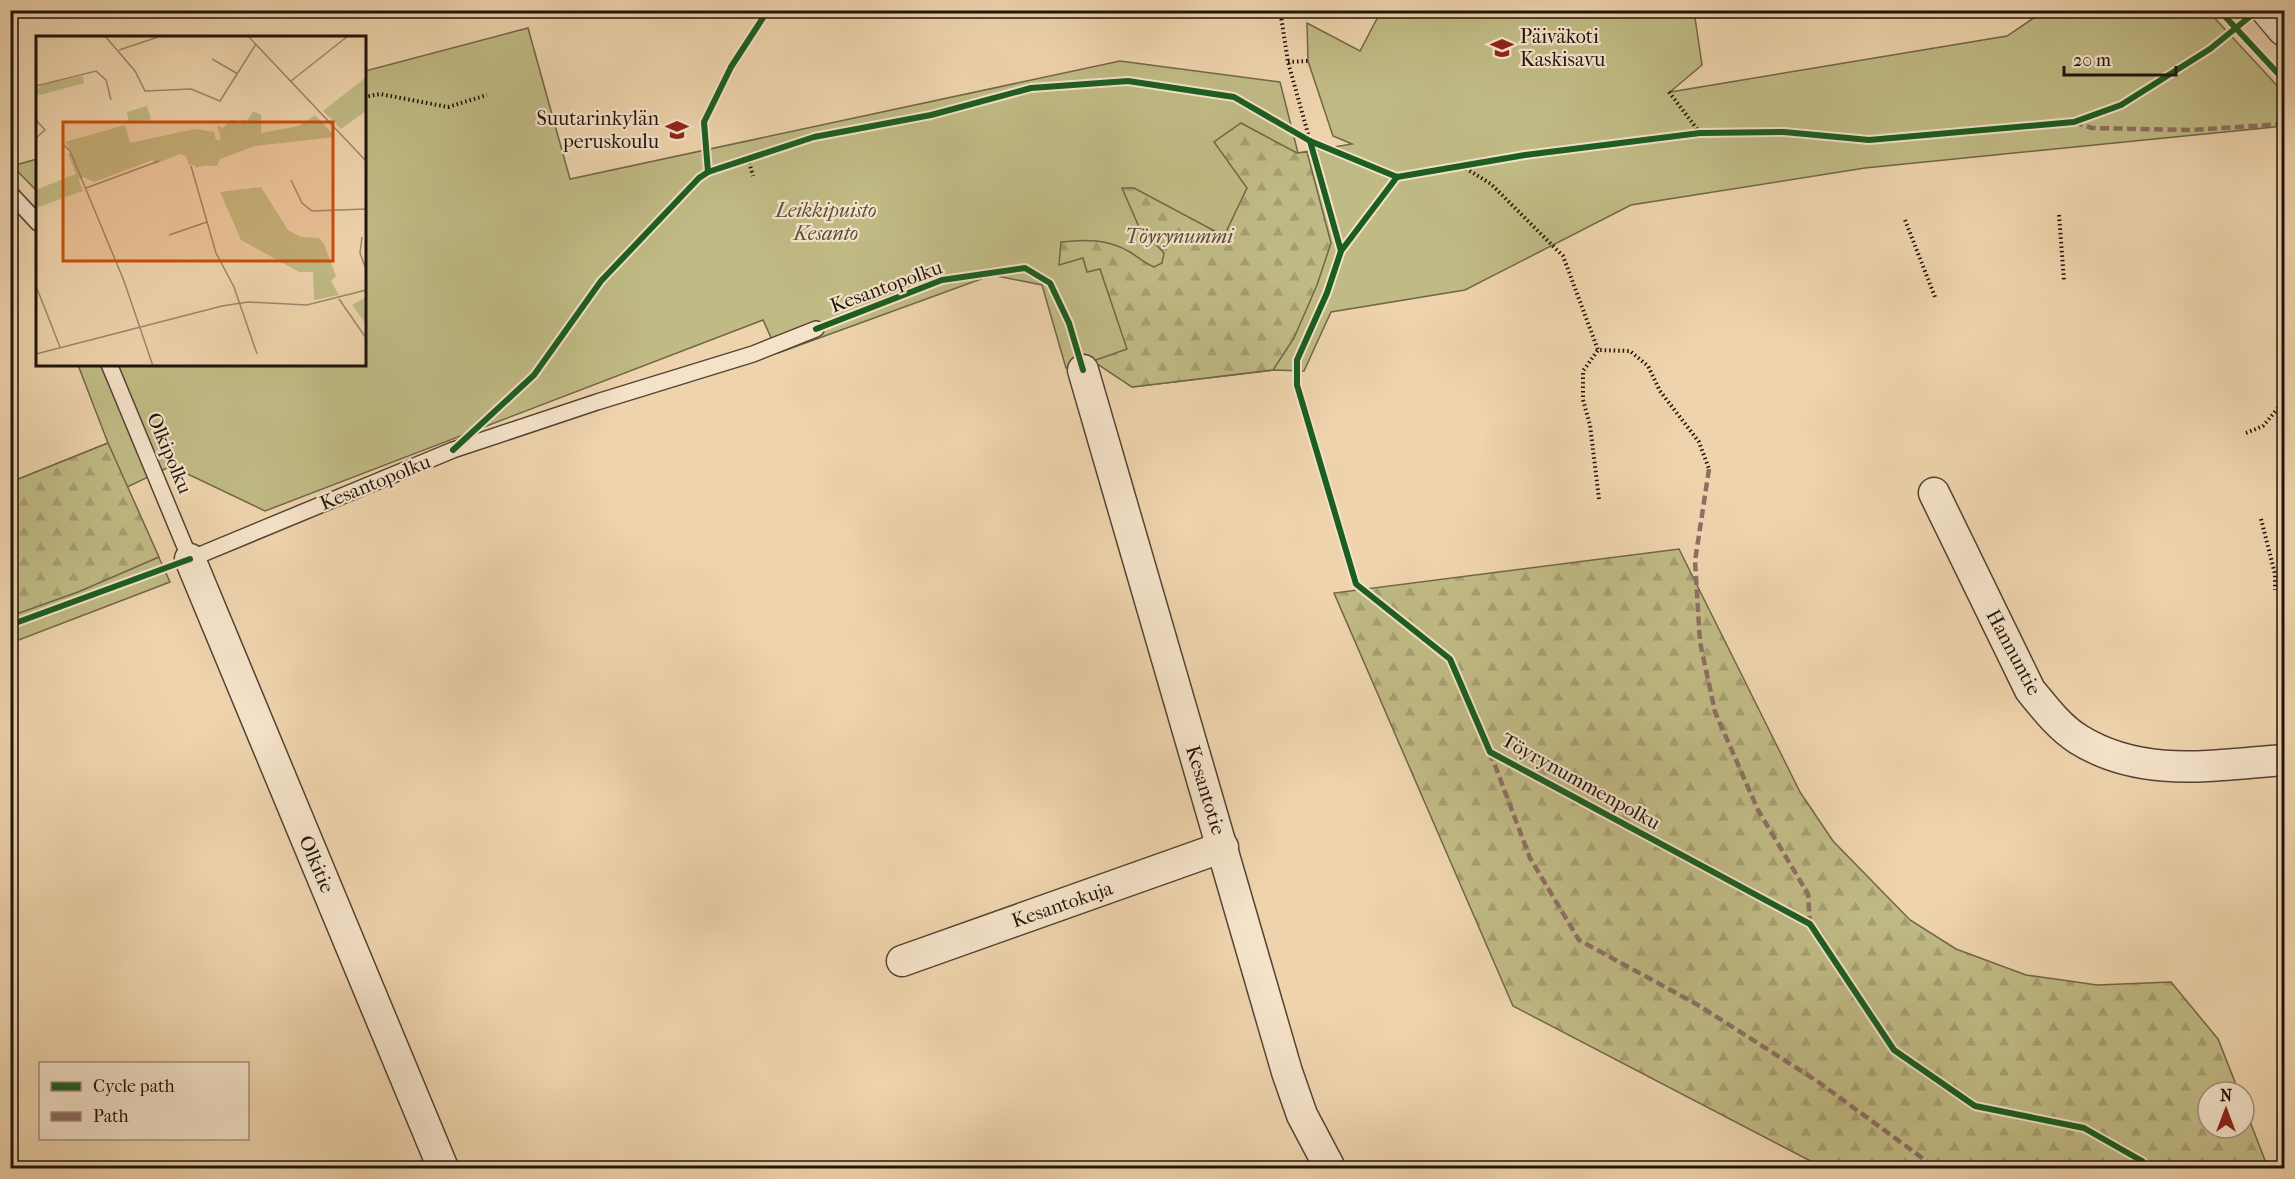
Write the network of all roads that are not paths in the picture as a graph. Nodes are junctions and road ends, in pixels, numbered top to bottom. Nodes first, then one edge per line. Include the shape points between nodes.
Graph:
1 (2268, 10) edge
2 (2284, 29) edge
3 (10, 193) edge
4 (36, 221) edge
5 (816, 329) dead end
6 (110, 366) edge
7 (1083, 370) dead end
8 (1934, 493) dead end
9 (190, 559) junction
10 (2284, 760) edge
11 (1223, 847) junction
12 (902, 961) dead end
13 (443, 1168) edge
14 (1330, 1168) edge

1 - 2 street
3 - 4 lane
5 - 9 lane, Kesantopolku via 753,354 453,450
6 - 9 lane, Olkipolku
7 - 11 street, Kesantotie
8 - 10 street, Hannuntie via 2030,690 2077,739 2116,757 2153,766
9 - 13 street, Olkitie
11 - 12 street, Kesantokuja
11 - 14 street, Kesantotie via 1287,1072 1302,1115

